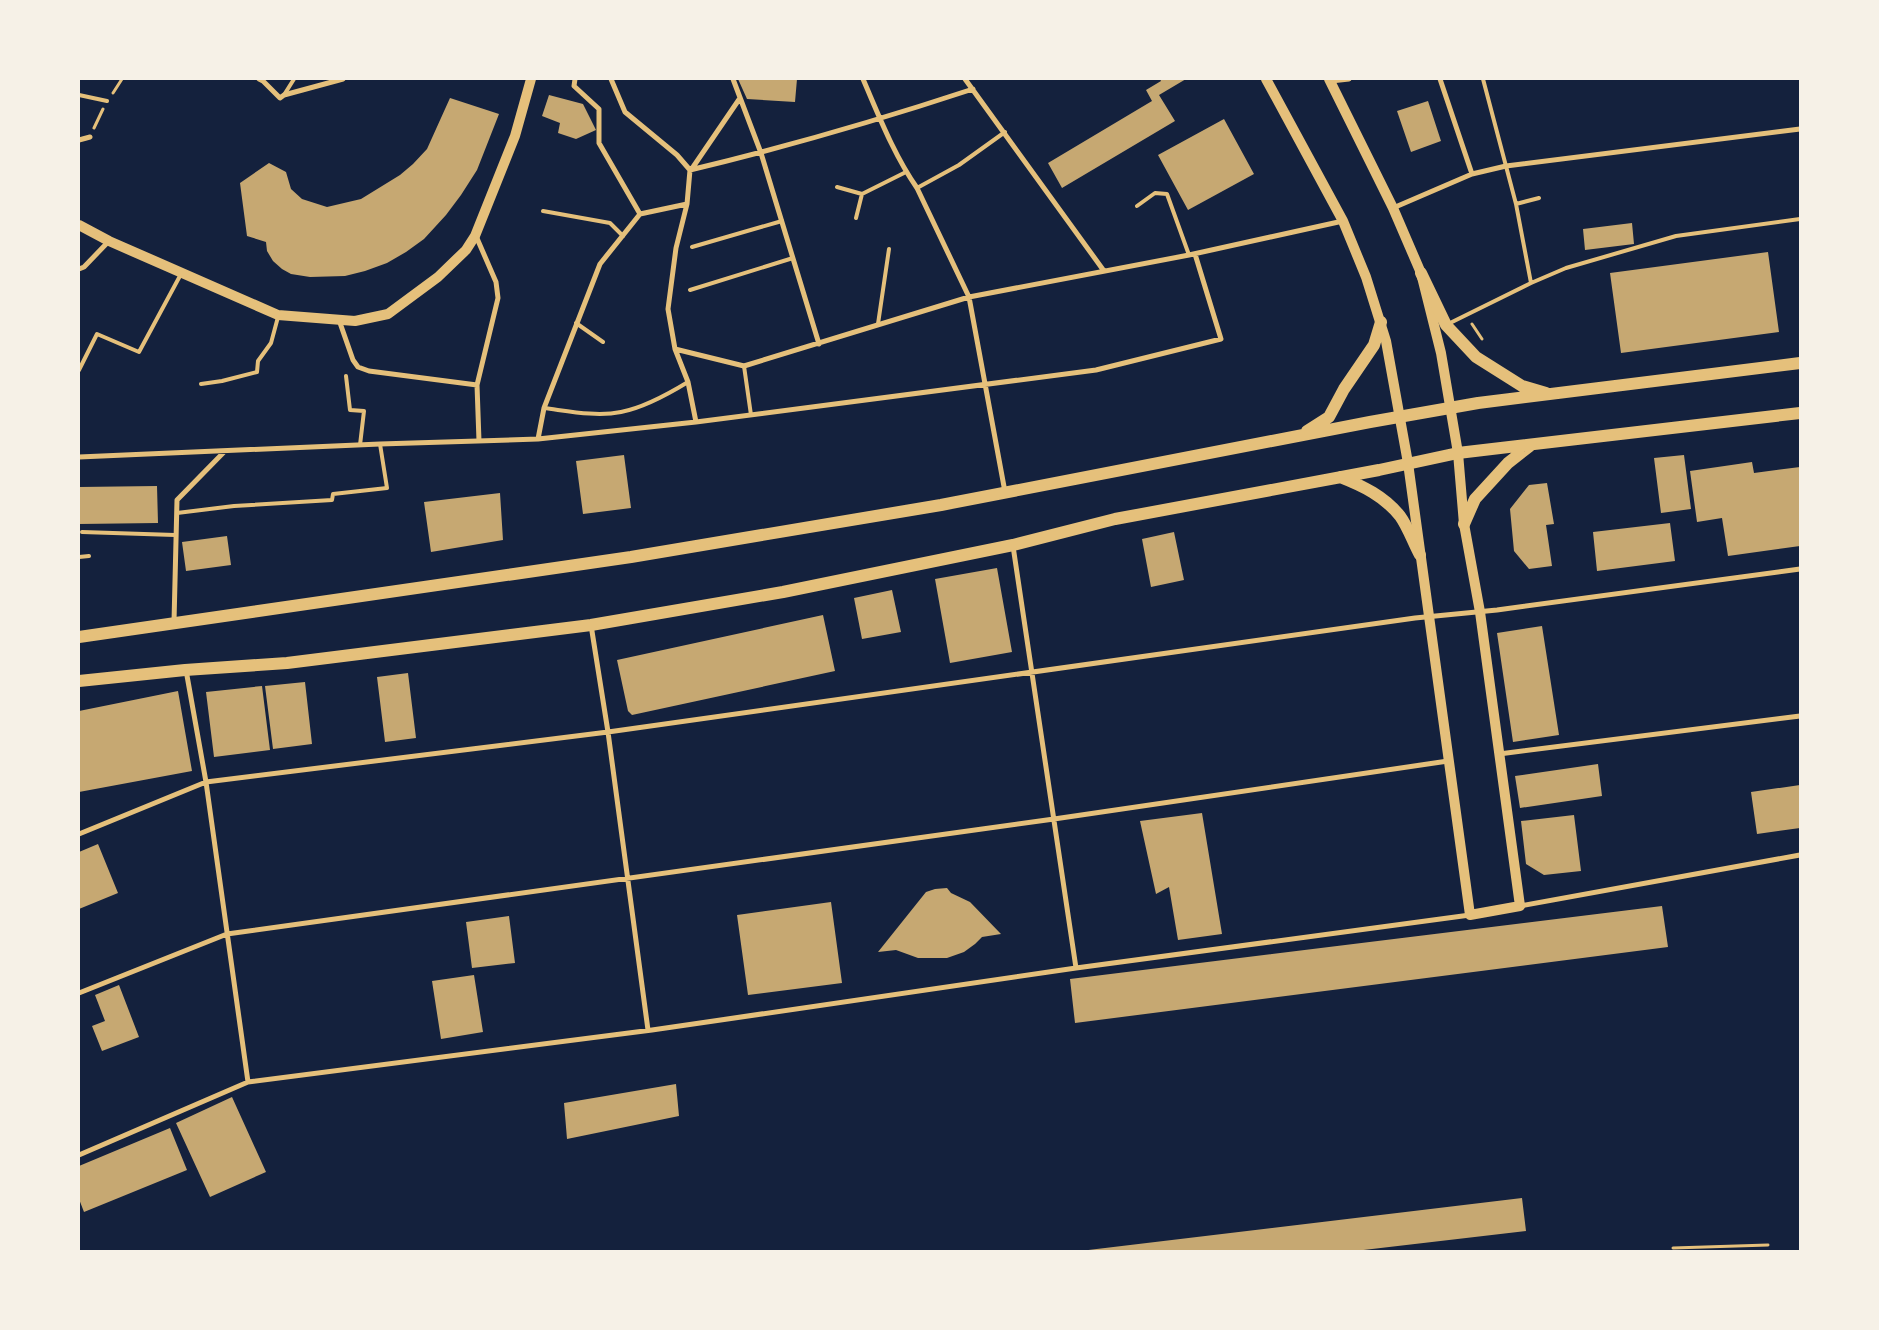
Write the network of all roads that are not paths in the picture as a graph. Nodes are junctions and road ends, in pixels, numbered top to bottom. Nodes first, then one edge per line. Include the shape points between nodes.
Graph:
1 (294, 79) edge
2 (343, 79) edge
3 (531, 79) edge
4 (576, 79) edge
5 (611, 79) edge
6 (733, 79) edge
7 (863, 79) edge
8 (965, 79) edge
9 (1266, 79) edge
10 (1349, 79) edge
11 (1440, 79) edge
12 (1483, 79) edge
13 (262, 80) edge
14 (1330, 80) edge
15 (973, 90) junction
16 (79, 95) edge
17 (284, 95) junction
18 (740, 98) junction
19 (107, 101) dead end
20 (880, 119) junction
21 (1800, 129) edge
22 (1005, 132) junction
23 (90, 138) dead end
24 (79, 140) edge
25 (761, 153) junction
26 (1506, 166) junction
27 (690, 170) junction
28 (906, 172) junction
29 (1472, 174) junction
30 (836, 187) dead end
31 (917, 188) junction
32 (862, 194) junction
33 (1539, 198) dead end
34 (687, 204) junction
35 (1516, 204) junction
36 (1137, 206) dead end
37 (1393, 208) junction
38 (543, 211) dead end
39 (640, 214) junction
40 (856, 218) dead end
41 (1800, 219) edge
42 (782, 221) junction
43 (1343, 221) junction
44 (79, 225) edge
45 (475, 236) junction
46 (623, 236) junction
47 (109, 241) junction
48 (692, 247) dead end
49 (889, 249) dead end
50 (1192, 254) junction
51 (793, 258) junction
52 (79, 268) edge
53 (1104, 271) junction
54 (182, 272) junction
55 (1421, 273) junction
56 (1530, 283) junction
57 (690, 290) dead end
58 (969, 297) junction
59 (278, 315) junction
60 (339, 320) junction
61 (1381, 322) junction
62 (576, 323) junction
63 (878, 324) junction
64 (1446, 325) junction
65 (603, 342) dead end
66 (819, 344) junction
67 (674, 348) junction
68 (1800, 363) edge
69 (744, 366) junction
70 (79, 370) edge
71 (346, 376) dead end
72 (688, 382) junction
73 (201, 384) dead end
74 (985, 384) junction
75 (478, 385) junction
76 (1554, 395) junction
77 (1451, 407) junction
78 (544, 408) junction
79 (1800, 413) edge
80 (751, 415) junction
81 (1400, 416) junction
82 (696, 422) junction
83 (1301, 435) junction
84 (538, 439) junction
85 (479, 441) junction
86 (380, 444) junction
87 (1533, 444) junction
88 (360, 445) junction
89 (225, 451) junction
90 (1458, 453) junction
91 (79, 457) edge
92 (1408, 463) junction
93 (1340, 477) junction
94 (1005, 493) junction
95 (177, 513) junction
96 (1464, 524) junction
97 (82, 532) dead end
98 (175, 535) junction
99 (1013, 545) junction
100 (1420, 555) junction
101 (89, 556) dead end
102 (79, 557) edge
103 (1800, 569) edge
104 (1480, 612) junction
105 (1429, 616) junction
106 (174, 622) junction
107 (591, 624) junction
108 (79, 637) edge
109 (186, 670) junction
110 (1032, 672) junction
111 (79, 682) edge
112 (1800, 716) edge
113 (608, 732) junction
114 (1499, 754) junction
115 (1449, 761) junction
116 (206, 782) junction
117 (1054, 819) junction
118 (79, 834) edge
119 (1800, 855) edge
120 (628, 878) junction
121 (1520, 906) junction
122 (1470, 915) junction
123 (227, 934) junction
124 (1076, 968) junction
125 (79, 993) edge
126 (648, 1030) junction
127 (248, 1082) junction
128 (79, 1155) edge

1 - 17 lane
2 - 17 street
3 - 45 main road via 515,136
4 - 39 street via 574,86 599,109 599,143
5 - 27 street via 625,112 677,155
6 - 18 street
7 - 20 street
8 - 15 street
9 - 43 main road
10 - 14 street
11 - 29 street
12 - 26 lane
13 - 17 street via 280,98
14 - 37 main road
15 - 20 street
15 - 22 street
16 - 19 lane
18 - 25 street
18 - 27 street
20 - 25 street
20 - 28 street
21 - 26 street
22 - 31 lane
22 - 53 street
23 - 24 street
25 - 27 street
25 - 42 street
26 - 29 street
26 - 35 lane
27 - 34 street
28 - 31 street
28 - 32 lane
29 - 37 street
30 - 32 lane
31 - 58 street
32 - 40 lane
33 - 35 lane
34 - 39 street
34 - 67 street via 676,248 668,309
35 - 56 lane
36 - 50 lane via 1155,193 1167,194
37 - 55 main road
38 - 46 lane via 610,223
39 - 46 street
41 - 56 lane via 1676,236 1566,268
42 - 48 lane
42 - 51 street
43 - 50 street
43 - 61 main road
44 - 47 main road
45 - 60 main road via 466,250 438,278 388,314 355,321
45 - 75 street via 496,282 498,298
46 - 62 street via 600,264
47 - 52 street via 84,267
47 - 54 main road
49 - 63 lane
50 - 53 street
50 - 74 street via 1221,339 1096,370
51 - 57 lane
51 - 66 street
53 - 58 street
54 - 59 main road
54 - 70 lane via 139,352 97,334
55 - 64 main road
55 - 77 main road via 1442,353
56 - 64 lane
58 - 63 street
58 - 74 street
59 - 60 main road
59 - 73 lane via 271,343 258,361 257,372
60 - 75 street via 358,367
61 - 81 main road
61 - 83 main road via 1374,345 1329,418
62 - 65 lane
62 - 78 street
63 - 66 street
64 - 76 main road via 1476,358 1522,386
66 - 69 street
67 - 69 street
67 - 72 street
68 - 76 main road
69 - 80 lane
71 - 88 lane via 350,410 364,411
72 - 78 lane via 670,393 621,412 599,414
72 - 82 street
74 - 80 street
74 - 94 street
75 - 85 street
76 - 77 main road
77 - 81 main road
77 - 90 main road
78 - 84 street
79 - 87 main road
80 - 82 street
81 - 83 main road
81 - 92 main road
82 - 84 street
83 - 94 main road
84 - 85 street
85 - 86 street
86 - 88 street
86 - 95 lane via 387,488 333,494 332,500
87 - 90 main road
87 - 96 main road via 1508,463 1475,499
88 - 89 street
89 - 91 street
89 - 95 street via 177,500
90 - 92 main road
90 - 96 main road
92 - 93 main road
92 - 100 main road
93 - 99 main road via 1115,519
93 - 100 main road via 1380,496 1400,516
94 - 106 main road via 631,557
95 - 98 street
96 - 104 main road
97 - 98 lane
98 - 106 street
99 - 107 main road via 782,592
99 - 110 street
100 - 105 main road
101 - 102 lane
103 - 104 street
104 - 105 street
104 - 114 main road
105 - 110 street
105 - 115 main road
106 - 108 main road
107 - 109 main road via 287,663
107 - 113 street
109 - 111 main road
109 - 116 street
110 - 113 street
110 - 117 street
112 - 114 street
113 - 116 street
113 - 120 street
114 - 121 main road
115 - 117 street
115 - 122 main road
116 - 118 street
116 - 123 street
117 - 120 street
117 - 124 street
119 - 121 street
120 - 123 street
120 - 126 street
121 - 122 main road
122 - 124 street
123 - 125 street
123 - 127 street
124 - 126 street
126 - 127 street
127 - 128 street

